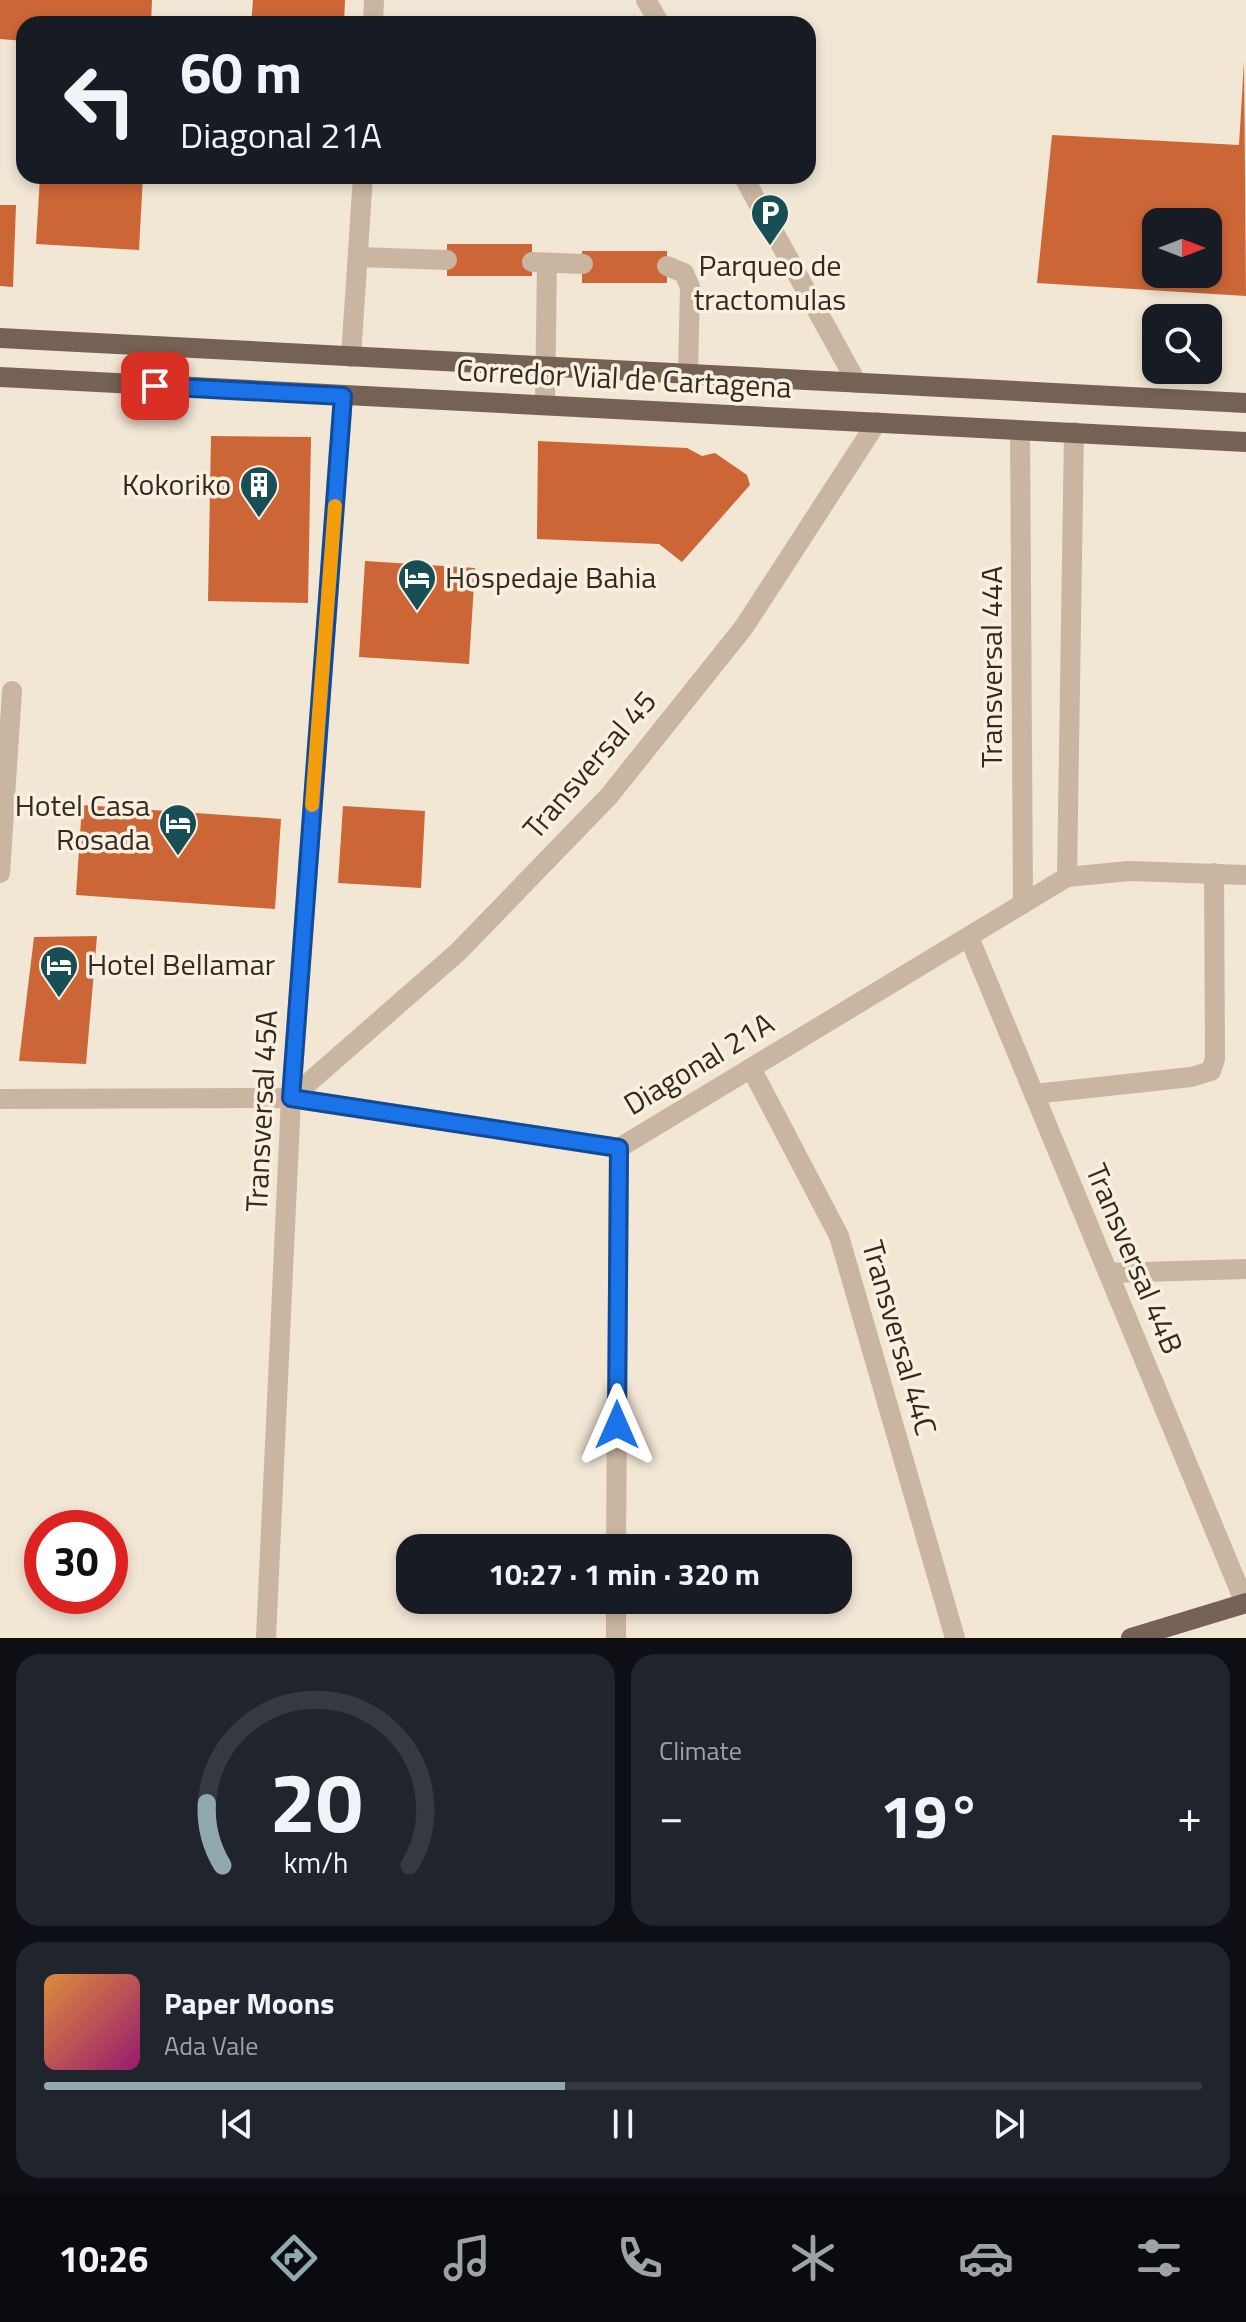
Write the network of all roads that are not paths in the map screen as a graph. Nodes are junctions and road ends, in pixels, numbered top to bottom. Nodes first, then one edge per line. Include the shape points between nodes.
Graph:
1 (363, 184) edge
2 (747, 184) edge
3 (358, 257) junction
4 (447, 260) dead end
5 (583, 264) dead end
6 (667, 266) dead end
7 (0, 338) edge
8 (351, 357) junction
9 (546, 367) junction
10 (688, 374) junction
11 (0, 377) edge
12 (857, 383) junction
13 (343, 396) junction
14 (1246, 403) edge
15 (545, 405) junction
16 (877, 422) junction
17 (1020, 430) junction
18 (1074, 432) junction
19 (1246, 442) edge
20 (12, 691) dead end
21 (0, 873) edge
22 (1214, 873) junction
23 (1246, 875) edge
24 (1067, 877) junction
25 (1023, 904) junction
26 (969, 937) junction
27 (751, 1068) junction
28 (1034, 1094) junction
29 (291, 1098) junction
30 (0, 1099) edge
31 (619, 1148) junction
32 (1246, 1269) edge
33 (1108, 1273) junction
34 (616, 1534) edge
35 (1246, 1603) edge
36 (616, 1614) edge
37 (266, 1638) edge
38 (616, 1638) edge
39 (955, 1638) edge
40 (1131, 1638) edge

1 - 3 street
2 - 12 street
3 - 4 street
3 - 8 street
5 - 9 street via 539,262
6 - 10 street via 684,273 690,287
7 - 8 main road, Corredor Vial de Cartagena
8 - 9 main road, Corredor Vial de Cartagena
9 - 10 main road, Corredor Vial de Cartagena
9 - 15 street
10 - 12 main road, Corredor Vial de Cartagena
11 - 13 main road, Corredor Vial de Cartagena
12 - 14 main road, Corredor Vial de Cartagena
13 - 15 main road, Corredor Vial de Cartagena
13 - 29 street, Transversal 45A
15 - 16 main road, Corredor Vial de Cartagena
16 - 17 main road, Corredor Vial de Cartagena
16 - 29 street, Transversal 45 via 744,627 609,796 458,952
17 - 18 main road, Corredor Vial de Cartagena
17 - 25 street, Transversal 44A
18 - 19 main road, Corredor Vial de Cartagena
18 - 24 street
20 - 21 street
22 - 23 street, Diagonal 21A
22 - 24 street, Diagonal 21A via 1129,871
22 - 28 street via 1211,1071
24 - 25 street, Diagonal 21A
25 - 26 street, Diagonal 21A
26 - 27 street, Diagonal 21A
26 - 28 street, Transversal 44B
27 - 31 street, Diagonal 21A
27 - 39 street, Transversal 44C via 839,1236
28 - 33 street, Transversal 44B
29 - 30 street, Diagonal 21A
29 - 31 street, Diagonal 21A
29 - 37 street, Transversal 45A
31 - 34 street
32 - 33 street
33 - 35 street, Transversal 44B
35 - 40 main road
36 - 38 street

